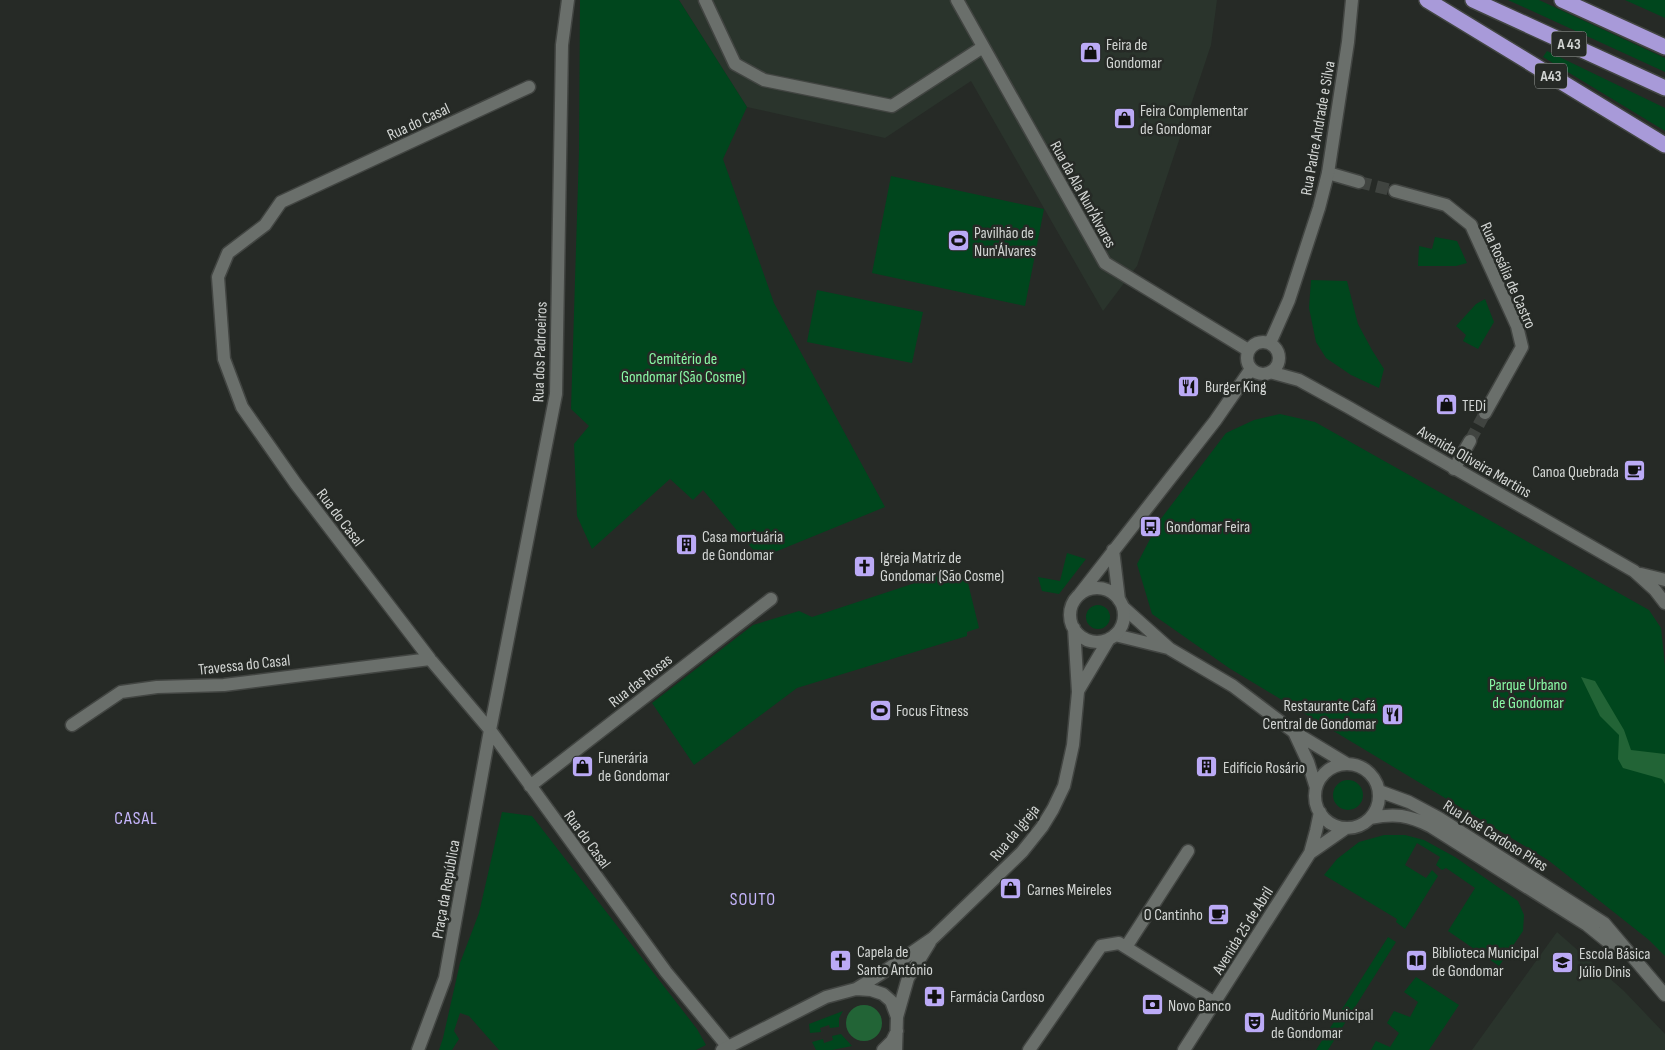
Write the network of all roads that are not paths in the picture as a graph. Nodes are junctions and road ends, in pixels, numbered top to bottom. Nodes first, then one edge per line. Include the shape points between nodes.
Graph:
1 (568, 0) edge
2 (705, 0) edge
3 (957, 0) edge
4 (1352, 0) edge
5 (1427, 0) edge
6 (1473, 0) edge
7 (1562, 0) edge
8 (983, 46) junction
9 (1665, 47) edge
10 (529, 87) dead end
11 (1665, 88) edge
12 (1665, 145) edge
13 (1328, 173) junction
14 (1359, 182) tunnel mouth
15 (1395, 191) tunnel mouth
16 (1270, 343) junction
17 (1248, 350) junction
18 (1278, 361) junction
19 (1251, 369) junction
20 (1270, 372) junction
21 (1299, 380) junction
22 (1486, 413) tunnel mouth
23 (1470, 441) tunnel mouth
24 (1454, 469) junction
25 (1113, 550) junction
26 (1634, 571) junction
27 (1665, 580) edge
28 (1079, 595) junction
29 (771, 599) dead end
30 (1665, 603) edge
31 (1121, 604) junction
32 (1074, 628) junction
33 (1112, 637) junction
34 (1170, 649) junction
35 (430, 659) junction
36 (1078, 692) junction
37 (72, 725) dead end
38 (490, 730) junction
39 (1294, 732) junction
40 (1347, 764) junction
41 (530, 786) junction
42 (1316, 788) junction
43 (1379, 791) junction
44 (1320, 812) junction
45 (1370, 818) junction
46 (1346, 828) junction
47 (1188, 851) dead end
48 (1310, 853) junction
49 (1590, 920) junction
50 (933, 938) junction
51 (1126, 947) junction
52 (856, 989) junction
53 (1665, 995) edge
54 (1214, 1003) junction
55 (898, 1017) junction
56 (897, 1031) junction
57 (725, 1049) edge
58 (418, 1050) edge
59 (883, 1050) edge
60 (896, 1050) edge
61 (1029, 1050) edge
62 (1184, 1050) edge

1 - 38 street, Rua dos Padroeiros via 562,45 556,394
2 - 8 street via 735,64 764,80 892,106
3 - 8 street, Rua da Ala Nun'Álvares
4 - 13 street, Rua Padre Andrade e Silva
5 - 12 highway, A43
6 - 11 highway, A 43
7 - 9 highway, A 43
8 - 17 street, Rua da Ala Nun'Álvares via 1104,263
10 - 35 street, Rua do Casal via 281,202 265,224 228,253 218,277 224,359 242,407 296,484
13 - 14 street
13 - 16 street, Rua Padre Andrade e Silva via 1289,300
15 - 22 street, Rua Rosália de Castro via 1446,205 1471,225 1517,326 1522,347
16 - 17 street via 1256,343
16 - 18 street via 1276,348
17 - 19 street via 1247,360
18 - 20 street
18 - 21 street, Avenida Oliveira Martins
19 - 20 street via 1260,374
19 - 25 street via 1215,421
20 - 21 street, Avenida Oliveira Martins
21 - 24 street, Avenida Oliveira Martins
23 - 24 street
24 - 26 street, Avenida Oliveira Martins
25 - 28 street
25 - 31 street
26 - 27 street, Avenida Oliveira Martins
26 - 30 street, Avenida Oliveira Martins via 1656,590
28 - 31 street via 1088,590 1105,590
28 - 32 street via 1072,608
29 - 41 street, Rua das Rosas
31 - 33 street via 1123,622
31 - 34 street
32 - 33 street via 1085,639 1101,642
32 - 36 street, Rua da Igreja
33 - 34 street
33 - 36 street, Rua da Igreja
34 - 39 street via 1233,686
35 - 37 street, Travessa do Casal via 224,685 157,687 121,692
35 - 38 street, Rua do Casal
36 - 50 street, Rua da Igreja via 1069,767 1054,809 1022,852
38 - 41 street, Rua do Casal
38 - 58 street, Praça da República via 445,978
39 - 40 street
39 - 42 street
40 - 42 street via 1327,770
40 - 43 street via 1365,769 1372,775
41 - 57 street, Rua do Casal
42 - 44 street via 1316,805
43 - 45 street via 1376,810
43 - 49 street, Rua José Cardoso Pires via 1440,818
44 - 46 street via 1326,821
44 - 48 street, Avenida 25 de Abril
45 - 46 street via 1355,827
45 - 49 street, Rua José Cardoso Pires via 1389,814 1418,820
46 - 48 street, Avenida 25 de Abril
47 - 51 street
48 - 54 street, Avenida 25 de Abril
49 - 53 street, Rua José Cardoso Pires via 1605,939
50 - 52 street, Rua da Igreja
50 - 55 street, Rua da Igreja via 908,978
51 - 54 street
51 - 61 street via 1118,943 1101,946
52 - 55 street via 883,994 891,1001
52 - 57 street via 826,997
54 - 62 street, Avenida 25 de Abril
55 - 56 street, Rua da Igreja
56 - 59 street
56 - 60 street, Rua da Igreja

